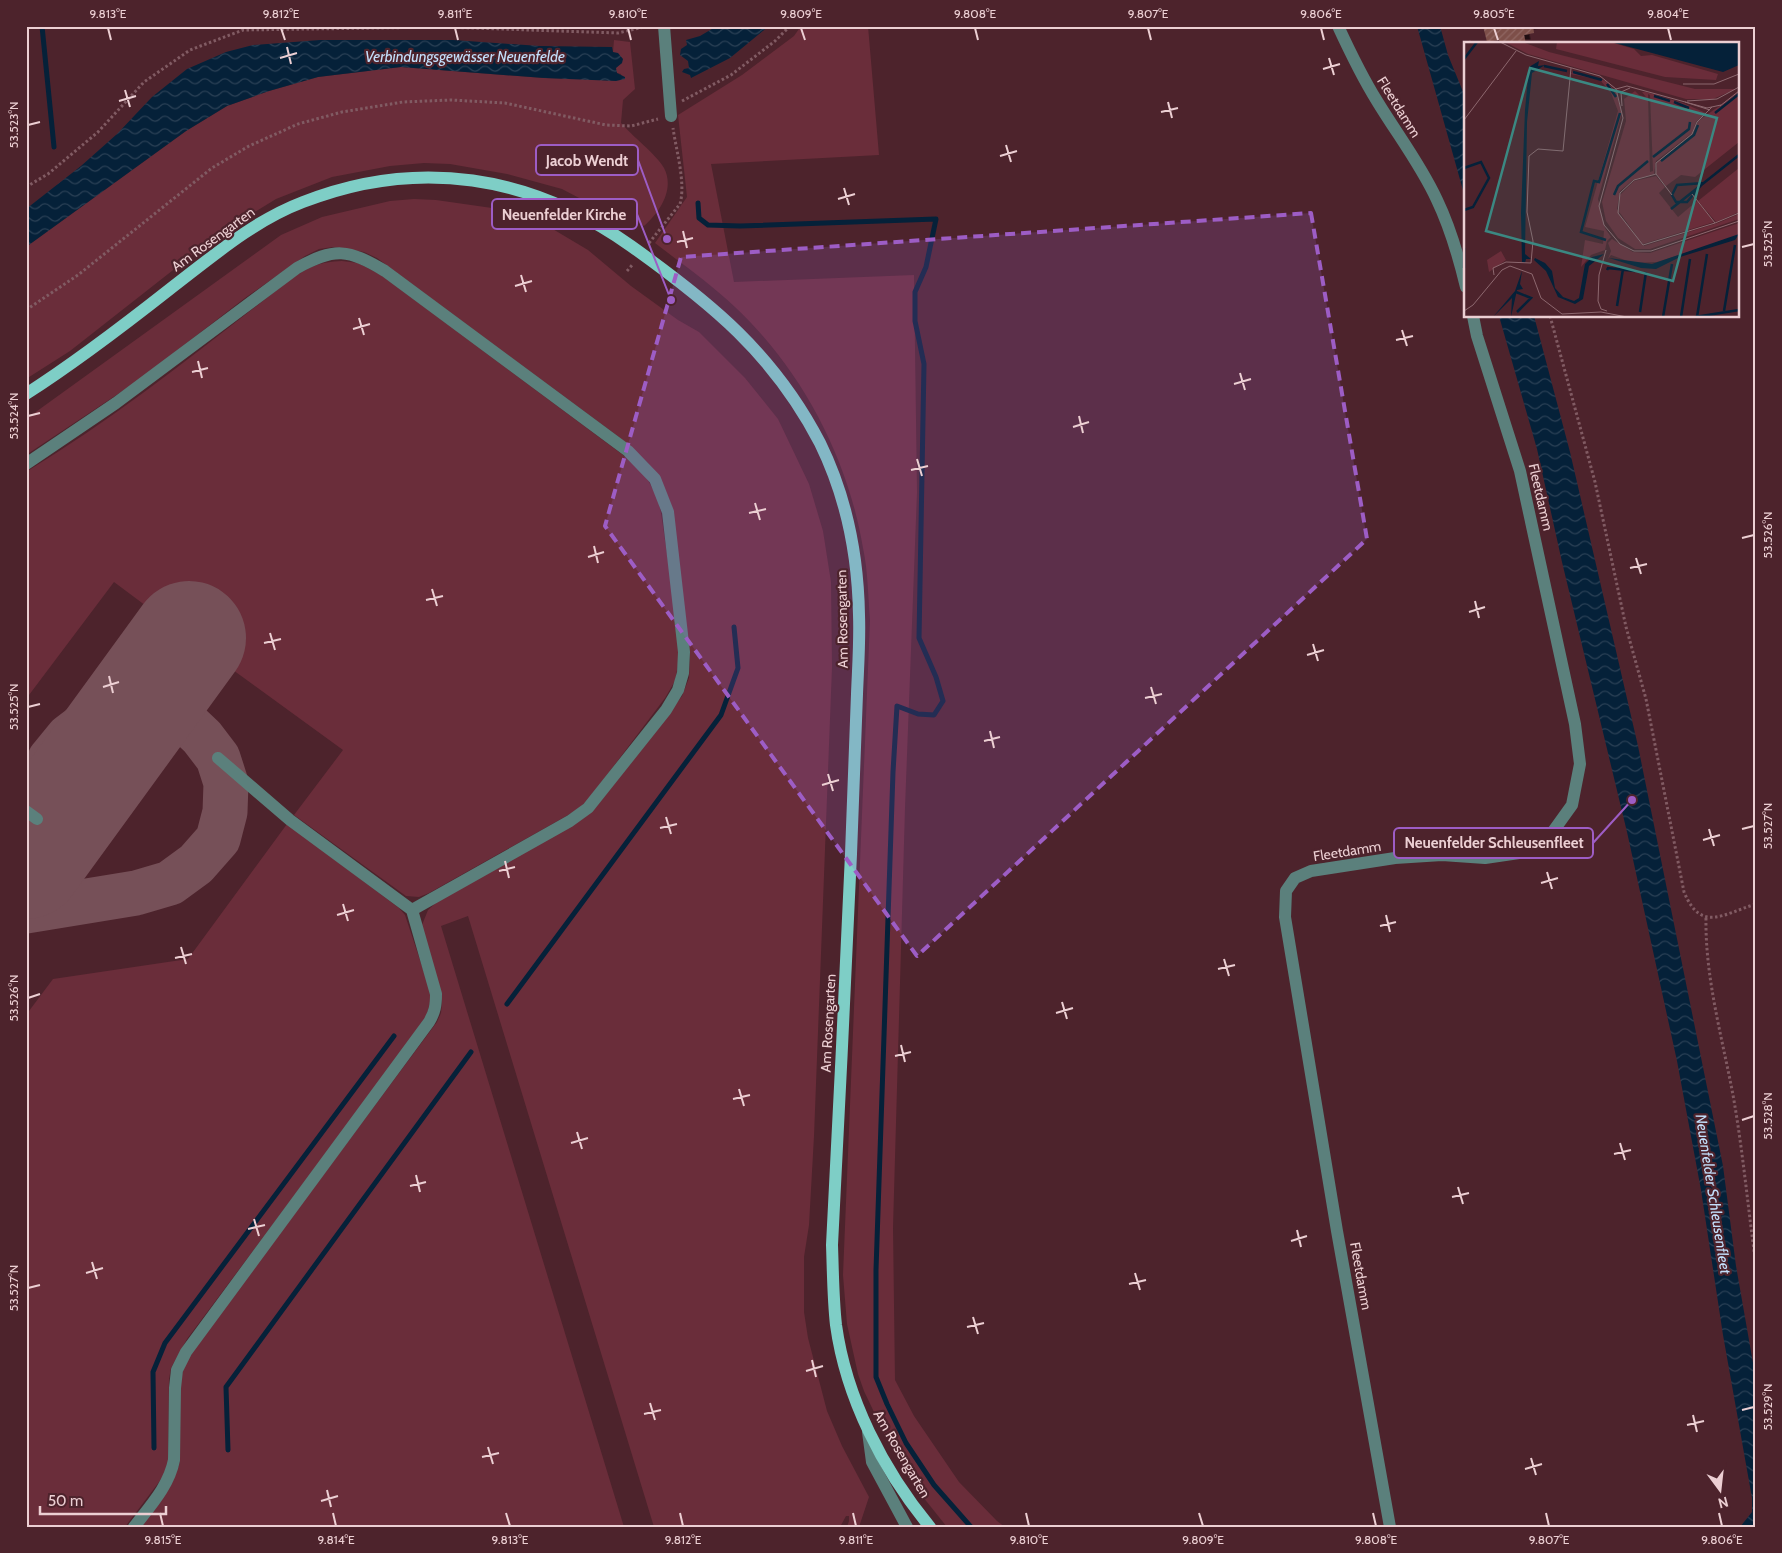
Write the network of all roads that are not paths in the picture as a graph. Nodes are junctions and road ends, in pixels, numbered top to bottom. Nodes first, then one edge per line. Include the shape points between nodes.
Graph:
1 (664, 26) edge
2 (1338, 26) edge
3 (670, 110) road end
4 (1464, 280) edge
5 (1473, 318) edge
6 (26, 394) edge
7 (26, 464) edge
8 (218, 758) dead end
9 (26, 811) edge
10 (37, 819) dead end
11 (412, 910) junction
12 (868, 1432) junction
13 (134, 1527) edge
14 (907, 1527) edge
15 (930, 1527) edge
16 (1390, 1527) edge

1 - 3 street
2 - 4 street, Fleetdamm via 1376,100 1437,200
5 - 16 street, Fleetdamm via 1520,471 1575,724 1580,764 1572,805 1549,838 1518,854 1485,858 1442,855 1395,858 1311,871 1295,878 1286,891 1285,917
6 - 12 main road, Am Rosengarten via 273,215 307,200 366,183 394,179 440,178 504,186 565,206 599,225 689,289 757,350 804,414 821,445 840,495 855,551 860,620 832,1245 836,1327 853,1393
7 - 11 street via 116,403 296,268 327,254 341,253 354,255 385,271 628,451 655,479 668,512 684,652 678,690 666,710 588,808
8 - 11 street via 290,820
9 - 10 street
11 - 13 street via 436,994 434,1014 186,1352 177,1370 174,1388 172,1470
12 - 14 street via 872,1462
12 - 15 main road, Am Rosengarten

